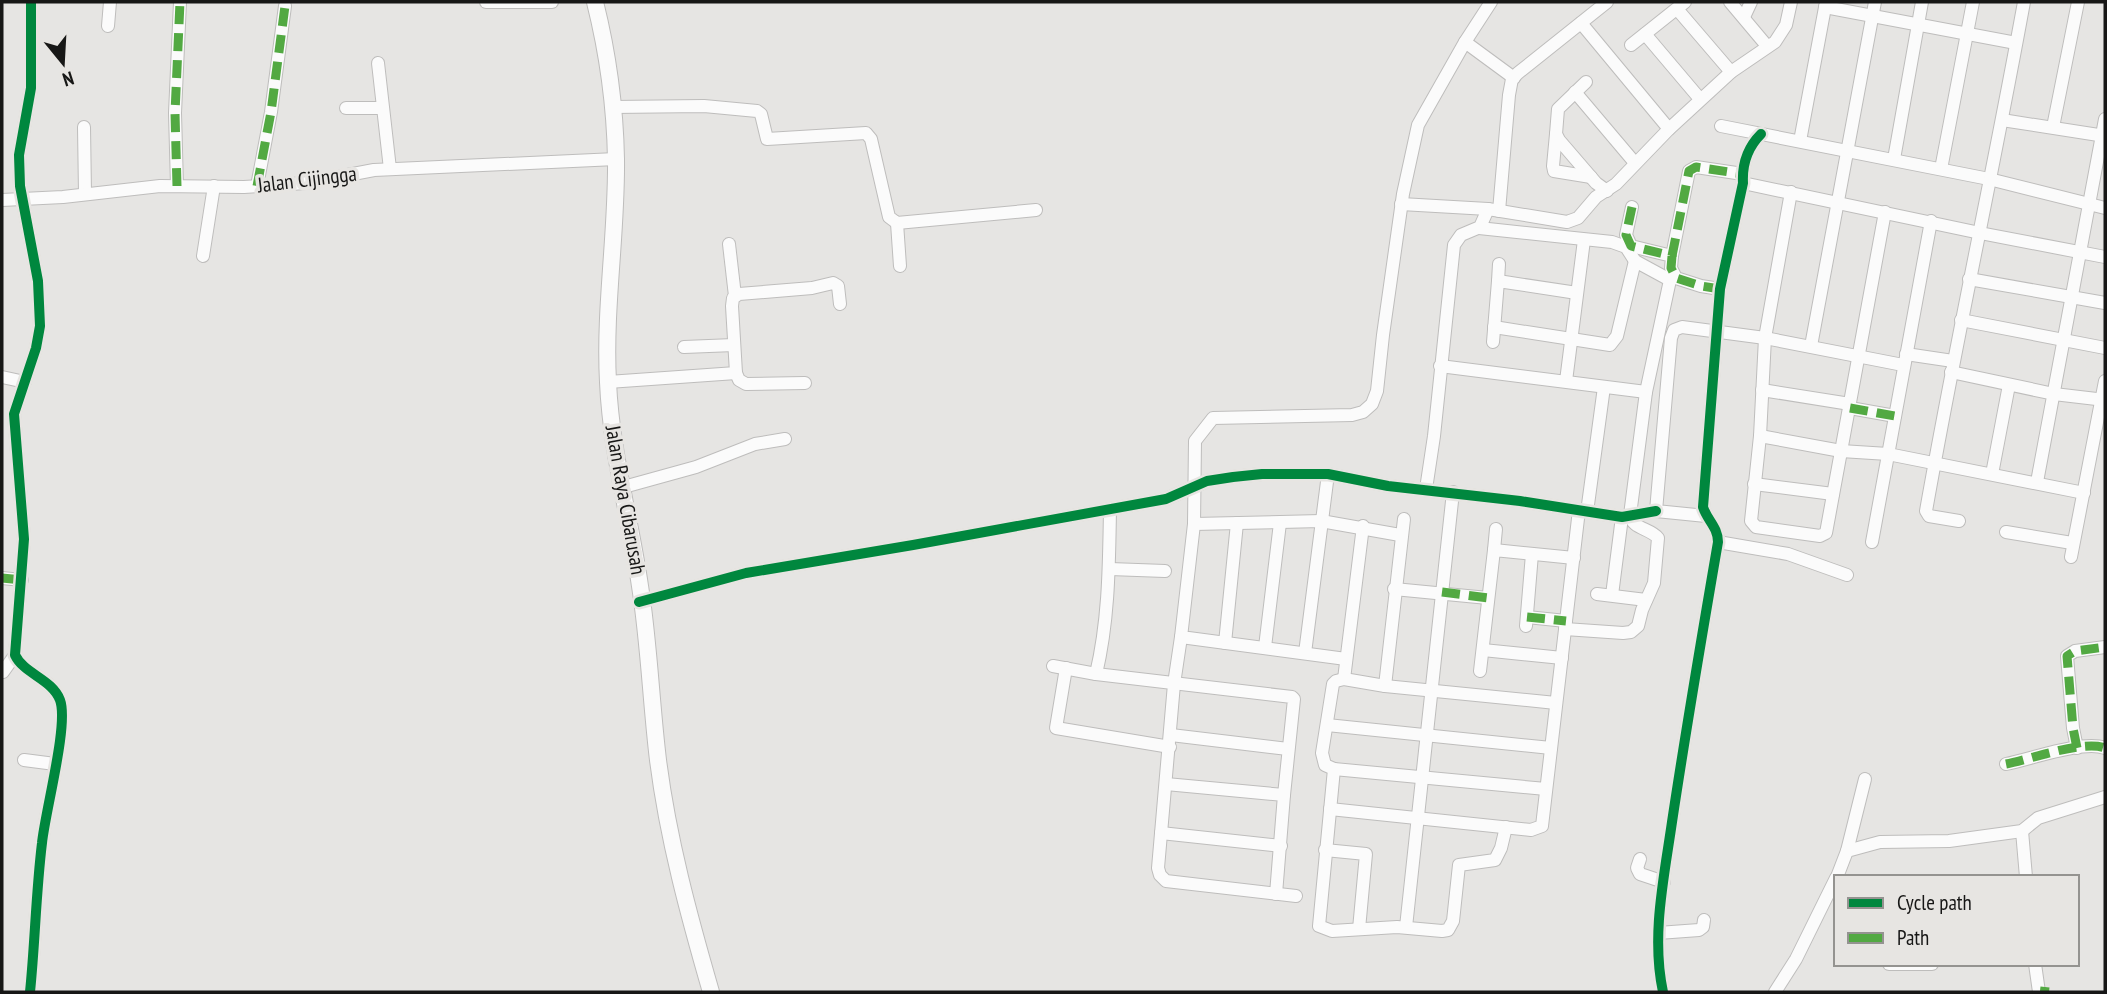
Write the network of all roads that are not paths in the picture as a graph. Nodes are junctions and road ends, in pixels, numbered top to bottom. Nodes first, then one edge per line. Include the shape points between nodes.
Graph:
1 (31, 2) edge
2 (110, 2) edge
3 (180, 2) edge
4 (486, 2) edge
5 (552, 2) edge
6 (593, 2) edge
7 (1491, 2) edge
8 (1607, 2) edge
9 (1730, 2) edge
10 (1751, 2) edge
11 (1791, 2) edge
12 (1875, 2) edge
13 (1922, 2) edge
14 (1973, 2) edge
15 (2024, 2) edge
16 (2078, 2) edge
17 (1826, 4) edge
18 (1681, 5) edge
19 (285, 6) dead end
20 (1872, 16) junction
21 (1744, 17) junction
22 (1581, 23) junction
23 (108, 26) dead end
24 (1918, 26) junction
25 (1967, 33) junction
26 (1645, 34) junction
27 (1465, 42) junction
28 (2017, 43) junction
29 (1631, 45) dead end
30 (1767, 46) junction
31 (378, 63) dead end
32 (1731, 72) junction
33 (1514, 78) junction
34 (1586, 82) dead end
35 (1575, 92) junction
36 (1700, 99) junction
37 (612, 107) junction
38 (346, 108) dead end
39 (382, 108) junction
40 (2105, 119) edge
41 (2002, 120) junction
42 (1721, 125) dead end
43 (83, 127) dead end
44 (2053, 127) junction
45 (1669, 129) junction
46 (1556, 134) junction
47 (1761, 134) junction
48 (2104, 135) edge
49 (1800, 141) junction
50 (1847, 151) junction
51 (614, 159) junction
52 (1894, 159) junction
53 (1635, 163) junction
54 (390, 169) junction
55 (1941, 169) junction
56 (1591, 177) junction
57 (1743, 178) junction
58 (1989, 179) junction
59 (177, 186) junction
60 (214, 186) junction
61 (257, 186) junction
62 (1607, 191) junction
63 (1791, 192) junction
64 (85, 194) junction
65 (22, 199) junction
66 (2, 200) edge
67 (1838, 201) junction
68 (1401, 204) junction
69 (2090, 205) junction
70 (1632, 207) dead end
71 (2105, 208) edge
72 (1036, 210) dead end
73 (1493, 210) junction
74 (1885, 212) junction
75 (1931, 221) junction
76 (897, 223) junction
77 (1479, 228) junction
78 (1980, 233) junction
79 (1584, 240) junction
80 (729, 244) dead end
81 (2081, 252) junction
82 (203, 256) dead end
83 (1672, 256) junction
84 (2105, 257) edge
85 (1635, 261) junction
86 (1499, 264) dead end
87 (901, 265) dead end
88 (1969, 279) junction
89 (1498, 281) junction
90 (1720, 289) junction
91 (1577, 293) junction
92 (735, 296) junction
93 (2073, 297) junction
94 (2105, 303) edge
95 (840, 304) dead end
96 (1961, 320) junction
97 (1494, 327) junction
98 (1715, 331) junction
99 (1571, 338) junction
100 (1765, 338) junction
101 (2064, 340) junction
102 (1493, 342) dead end
103 (734, 345) junction
104 (1811, 346) junction
105 (684, 347) dead end
106 (2105, 348) edge
107 (1859, 356) junction
108 (1905, 360) junction
109 (1440, 366) junction
110 (1952, 367) junction
111 (736, 373) junction
112 (2, 377) edge
113 (1566, 381) junction
114 (2105, 381) edge
115 (25, 382) junction
116 (608, 382) junction
117 (805, 383) dead end
118 (2008, 385) junction
119 (1604, 387) junction
120 (1762, 390) junction
121 (1646, 392) junction
122 (2054, 394) junction
123 (2103, 400) edge
124 (1850, 406) junction
125 (1895, 416) junction
126 (8, 435) edge
127 (1760, 436) junction
128 (785, 439) dead end
129 (2100, 444) edge
130 (1841, 451) junction
131 (1888, 454) junction
132 (1934, 464) junction
133 (1328, 474) junction
134 (1992, 474) junction
135 (1195, 476) junction
136 (2038, 482) junction
137 (1754, 484) junction
138 (620, 488) junction
139 (1426, 489) junction
140 (1453, 492) junction
141 (2084, 493) junction
142 (1833, 494) junction
143 (1110, 509) junction
144 (1583, 511) junction
145 (1656, 512) junction
146 (1626, 516) junction
147 (1706, 516) junction
148 (1404, 519) dead end
149 (1321, 521) junction
150 (1959, 522) dead end
151 (1237, 523) junction
152 (1280, 523) junction
153 (1194, 524) junction
154 (1363, 526) junction
155 (1496, 529) dead end
156 (2007, 532) dead end
157 (1401, 535) junction
158 (1718, 542) junction
159 (1872, 542) dead end
160 (2072, 543) junction
161 (1494, 550) junction
162 (1532, 554) junction
163 (2071, 557) dead end
164 (1574, 558) junction
165 (634, 561) junction
166 (1110, 569) junction
167 (1165, 571) dead end
168 (1847, 575) dead end
169 (2, 578) edge
170 (22, 580) junction
171 (1394, 589) junction
172 (1442, 592) junction
173 (639, 594) junction
174 (1597, 594) dead end
175 (1612, 595) junction
176 (1488, 598) junction
177 (1646, 600) junction
178 (1566, 625) junction
179 (1181, 637) junction
180 (1225, 643) junction
181 (1265, 647) junction
182 (2105, 647) edge
183 (1483, 650) junction
184 (1305, 653) junction
185 (15, 655) junction
186 (1562, 658) junction
187 (1346, 659) junction
188 (1053, 666) dead end
189 (1066, 668) junction
190 (1480, 671) dead end
191 (3, 672) edge
192 (1096, 674) junction
193 (1344, 679) junction
194 (1174, 684) junction
195 (1385, 686) junction
196 (1431, 691) junction
197 (1556, 703) junction
198 (1327, 725) junction
199 (1425, 736) junction
200 (1170, 741) junction
201 (1551, 748) junction
202 (2077, 748) junction
203 (2105, 748) edge
204 (1288, 749) junction
205 (24, 760) dead end
206 (55, 764) junction
207 (2006, 764) dead end
208 (1334, 769) junction
209 (1422, 776) junction
210 (1865, 779) dead end
211 (1166, 785) junction
212 (1546, 789) junction
213 (1284, 795) junction
214 (2105, 797) edge
215 (1330, 809) junction
216 (1417, 817) junction
217 (1506, 827) junction
218 (2022, 831) junction
219 (1161, 833) junction
220 (1281, 846) junction
221 (1325, 850) junction
222 (1847, 851) junction
223 (1640, 859) dead end
224 (1837, 875) edge
225 (2026, 875) edge
226 (1664, 882) junction
227 (1834, 882) edge
228 (1276, 894) junction
229 (1296, 896) dead end
230 (1704, 920) dead end
231 (1406, 927) junction
232 (1359, 929) junction
233 (1658, 933) junction
234 (2035, 966) edge
235 (30, 992) edge
236 (709, 992) edge
237 (1663, 992) edge
238 (1775, 992) edge
239 (2039, 992) edge
240 (2049, 992) edge

1 - 65 street via 31,88 19,155
2 - 23 street
3 - 59 street
4 - 5 street
6 - 37 main road, Jalan Raya Cibarusah via 606,45
6 - 51 main road, Jalan Raya Cibarusah
7 - 27 street
8 - 22 street
9 - 21 street
10 - 21 street
11 - 30 street via 1784,30
12 - 20 street
13 - 24 street
14 - 25 street
15 - 28 street
16 - 44 street
17 - 20 street
17 - 49 street
18 - 26 street
18 - 32 street
19 - 61 street
20 - 24 street
20 - 50 street
21 - 30 street
22 - 33 street
22 - 45 street
24 - 25 street
24 - 52 street
25 - 28 street
25 - 55 street
26 - 29 street
26 - 36 street
27 - 33 street
27 - 68 street via 1418,125
28 - 41 street
30 - 32 street
31 - 39 street
32 - 36 street
33 - 73 street
34 - 35 street
35 - 46 street via 1558,109
35 - 53 street
36 - 45 street
37 - 51 main road, Jalan Raya Cibarusah
37 - 76 street via 704,106 757,111 767,139 866,133 889,217
38 - 39 street
39 - 54 street
40 - 48 street
41 - 44 street
41 - 58 street
42 - 47 street
43 - 64 street
44 - 48 street
45 - 53 street
46 - 56 street
46 - 56 street via 1555,171
47 - 49 street
47 - 57 street via 1749,149
48 - 69 street
49 - 50 street
50 - 52 street
50 - 67 street
51 - 54 street, Jalan Cijingga
51 - 116 main road, Jalan Raya Cibarusah
51 - 165 main road, Jalan Raya Cibarusah via 604,383 617,489
52 - 55 street
53 - 62 street
54 - 61 street, Jalan Cijingga
55 - 58 street
56 - 62 street
57 - 63 street
57 - 83 street via 1696,167 1689,171
57 - 90 street
58 - 69 street
58 - 78 street
59 - 60 street, Jalan Cijingga
59 - 64 street, Jalan Cijingga
60 - 61 street, Jalan Cijingga
60 - 82 street
62 - 73 street via 1578,218 1567,222
63 - 67 street
63 - 100 street
64 - 65 street, Jalan Cijingga
65 - 66 street, Jalan Cijingga
65 - 115 street via 40,302 39,337
67 - 74 street
67 - 104 street
68 - 73 street
68 - 135 street via 1372,404 1352,415 1213,418 1195,441
69 - 71 street
69 - 81 street
70 - 83 street via 1626,235 1629,243
72 - 76 street
73 - 77 street
74 - 75 street
74 - 107 street
75 - 78 street
75 - 108 street
76 - 87 street
77 - 79 street
77 - 109 street via 1461,235 1454,245
78 - 81 street
78 - 88 street
79 - 85 street via 1622,244
79 - 91 street
80 - 92 street
81 - 84 street
81 - 93 street
83 - 90 street via 1676,278
85 - 99 street via 1614,342 1605,345
85 - 121 street via 1668,277 1671,283
86 - 89 street
88 - 93 street
88 - 96 street
89 - 91 street
89 - 97 street
90 - 98 street
91 - 99 street
92 - 95 street via 833,283 838,286
92 - 103 street
93 - 94 street
93 - 101 street
96 - 101 street
96 - 110 street
97 - 99 street
97 - 102 street
98 - 100 street
98 - 145 street via 1682,327 1672,334
98 - 147 street
99 - 113 street
100 - 104 street
100 - 120 street
101 - 106 street
101 - 122 street
103 - 105 street
103 - 111 street
104 - 107 street
107 - 108 street
107 - 124 street
108 - 110 street
108 - 125 street
109 - 113 street
109 - 139 street
110 - 118 street
110 - 132 street
111 - 116 street
111 - 117 street via 746,384
112 - 115 street
113 - 119 street
114 - 123 street
115 - 126 street
116 - 138 main road, Jalan Raya Cibarusah
118 - 122 street
118 - 134 street
119 - 121 street
119 - 144 street
120 - 124 street
120 - 127 street
121 - 146 street
122 - 123 street
122 - 136 street
123 - 129 street
124 - 125 street
124 - 130 street
125 - 131 street
126 - 170 street via 23,525
127 - 130 street
127 - 137 street
128 - 138 street via 755,444 696,467
129 - 141 street
130 - 131 street
130 - 142 street
131 - 132 street
131 - 159 street
132 - 134 street
132 - 150 street via 1926,513
133 - 135 street
133 - 139 street
133 - 149 street
134 - 136 street
135 - 143 street via 1174,497
135 - 153 street
136 - 141 street
137 - 142 street
137 - 142 street via 1752,524 1820,536 1826,533
138 - 165 main road, Jalan Raya Cibarusah
139 - 140 street
140 - 144 street
140 - 172 street
141 - 160 street
143 - 166 street
143 - 173 street
144 - 146 street
144 - 164 street
145 - 146 street
145 - 147 street
146 - 175 street
146 - 177 street via 1659,541 1654,583
147 - 158 street via 1716,527
148 - 157 street
149 - 152 street
149 - 154 street
149 - 184 street
151 - 152 street
151 - 153 street
151 - 180 street
152 - 181 street
153 - 179 street
154 - 157 street
154 - 187 street
155 - 161 street
156 - 160 street
157 - 171 street
158 - 168 street via 1788,554
158 - 226 street
160 - 163 street
161 - 162 street
161 - 176 street
162 - 164 street
162 - 178 street via 1527,622
164 - 178 street
165 - 173 main road, Jalan Raya Cibarusah
166 - 167 street
166 - 192 street
169 - 170 street
170 - 185 street
171 - 172 street
171 - 195 street
172 - 176 street
172 - 196 street
173 - 236 main road, Jalan Raya Cibarusah via 669,825
174 - 175 street
175 - 177 street
176 - 183 street
177 - 178 street via 1638,626 1631,632
178 - 186 street
179 - 180 street
179 - 194 street
180 - 181 street
181 - 184 street
182 - 202 street via 2067,656
183 - 186 street
183 - 190 street
184 - 187 street
185 - 191 street
185 - 206 street via 61,702
186 - 197 street
187 - 193 street
188 - 189 street
189 - 192 street
189 - 200 street via 1056,728
192 - 194 street
193 - 195 street
193 - 198 street via 1333,684
194 - 200 street
194 - 204 street via 1292,697
195 - 196 street
196 - 197 street
196 - 199 street
197 - 201 street
198 - 199 street
198 - 208 street via 1322,761
199 - 201 street
199 - 209 street
200 - 204 street
200 - 211 street
201 - 212 street
202 - 203 street
202 - 207 street
204 - 213 street
205 - 206 street
206 - 235 street via 42,841
208 - 209 street
208 - 215 street
209 - 212 street
209 - 216 street
210 - 222 street
211 - 213 street
211 - 219 street
212 - 217 street via 1542,825 1531,830
213 - 220 street
214 - 218 street via 2038,818
215 - 216 street
215 - 221 street
216 - 217 street
216 - 231 street
217 - 231 street via 1495,860 1459,865 1450,929
218 - 222 street via 1949,841 1880,842
218 - 225 street
219 - 220 street
219 - 228 street via 1158,868 1166,881
220 - 228 street
221 - 232 street via 1366,854
221 - 232 street via 1319,926 1332,931
222 - 224 street
223 - 226 street via 1640,874
226 - 233 street
227 - 238 street
228 - 229 street
230 - 233 street via 1699,930
231 - 232 street
233 - 237 street
234 - 239 street
239 - 240 street

